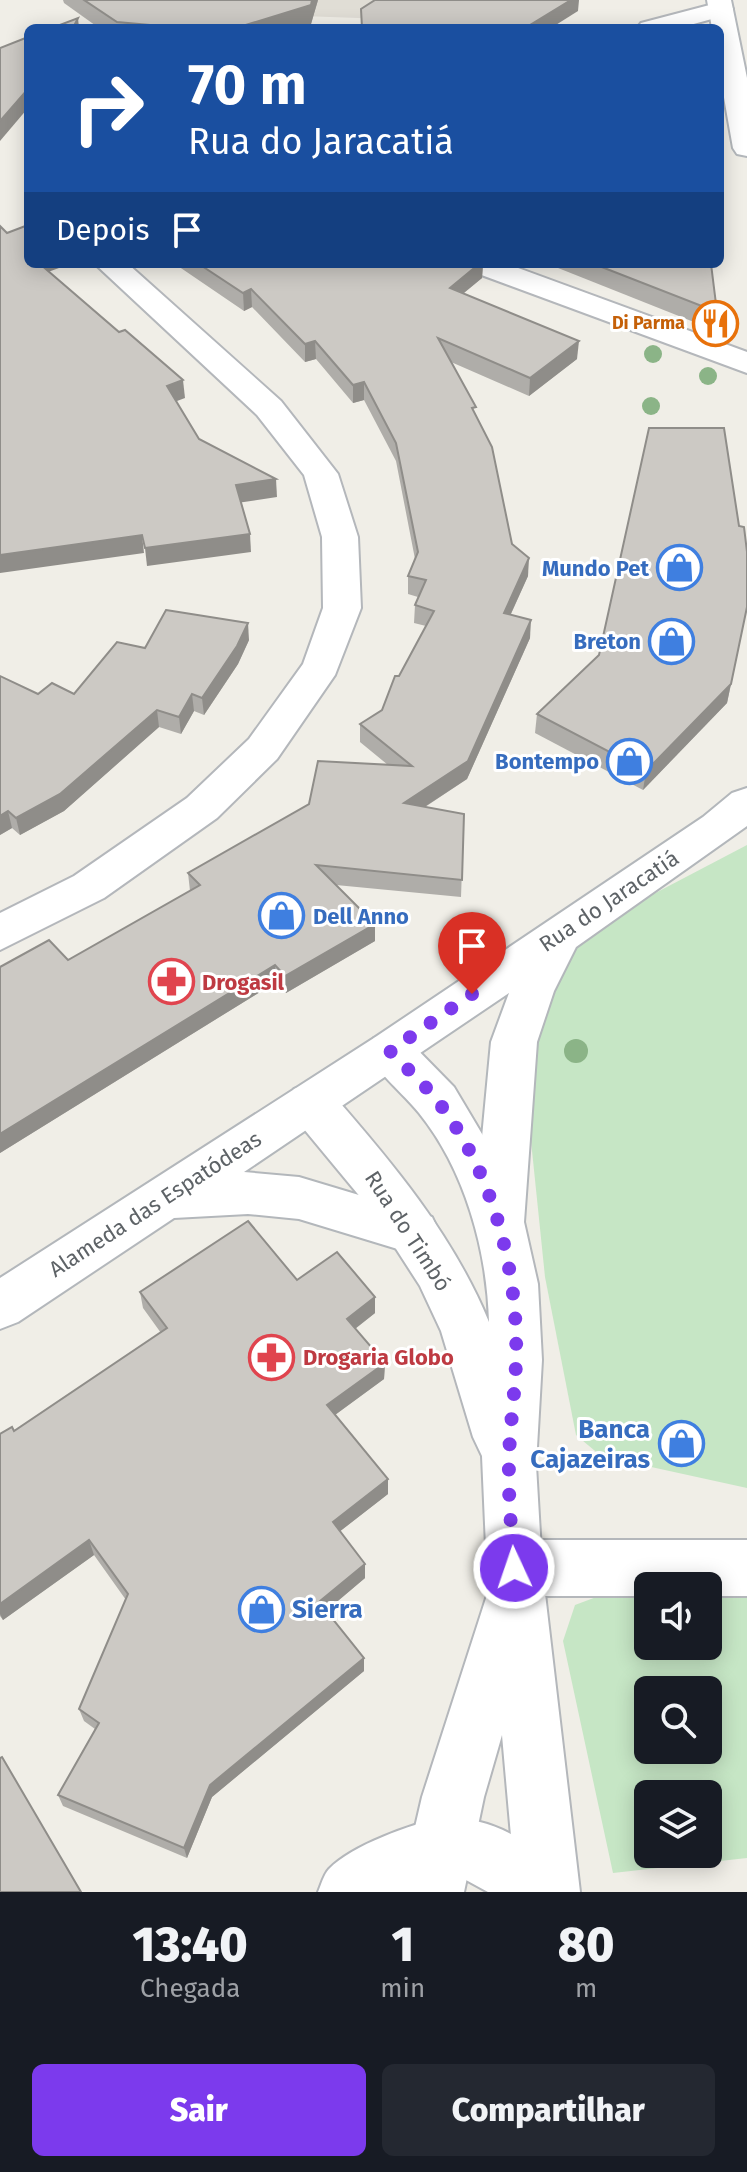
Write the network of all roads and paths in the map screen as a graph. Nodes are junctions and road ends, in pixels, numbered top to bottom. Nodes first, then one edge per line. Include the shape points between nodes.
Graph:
1 (685, 0) edge
2 (720, 5) edge
3 (642, 24) edge
4 (662, 24) edge
5 (724, 26) edge
6 (747, 148) edge
7 (114, 268) edge
8 (490, 268) edge
9 (740, 359) edge
10 (747, 803) edge
11 (0, 933) edge
12 (561, 933) junction
13 (390, 1051) junction
14 (311, 1103) junction
15 (159, 1199) junction
16 (499, 1222) junction
17 (414, 1232) junction
18 (0, 1306) edge
19 (509, 1465) junction
20 (747, 1568) edge
21 (514, 1579) junction
22 (435, 1869) edge
23 (350, 1892) edge
24 (533, 1892) edge
25 (548, 1892) edge

1 - 3 street
2 - 4 street
5 - 6 street
7 - 11 street via 269,408 321,474 340,537 342,608 321,666 263,749 202,808 89,887
8 - 9 street
10 - 12 street, Rua do Jaracatiá
12 - 13 street, Rua do Jaracatiá
12 - 16 street via 514,1042
13 - 14 street, Rua do Jaracatiá
13 - 16 street, Rua do Timbó via 437,1101
14 - 15 street, Alameda das Espatódeas
14 - 17 street, Rua do Timbó
15 - 17 street via 248,1193 299,1198
15 - 18 street, Alameda das Espatódeas
16 - 19 street, Rua do Timbó via 513,1284 516,1360
17 - 19 street, Rua do Timbó via 451,1297 480,1366
19 - 21 street, Rua do Timbó
20 - 21 street
21 - 22 street, Rua do Timbó
21 - 25 street, Rua do Timbó
22 - 23 street via 378,1874
22 - 24 street via 468,1847 499,1859

